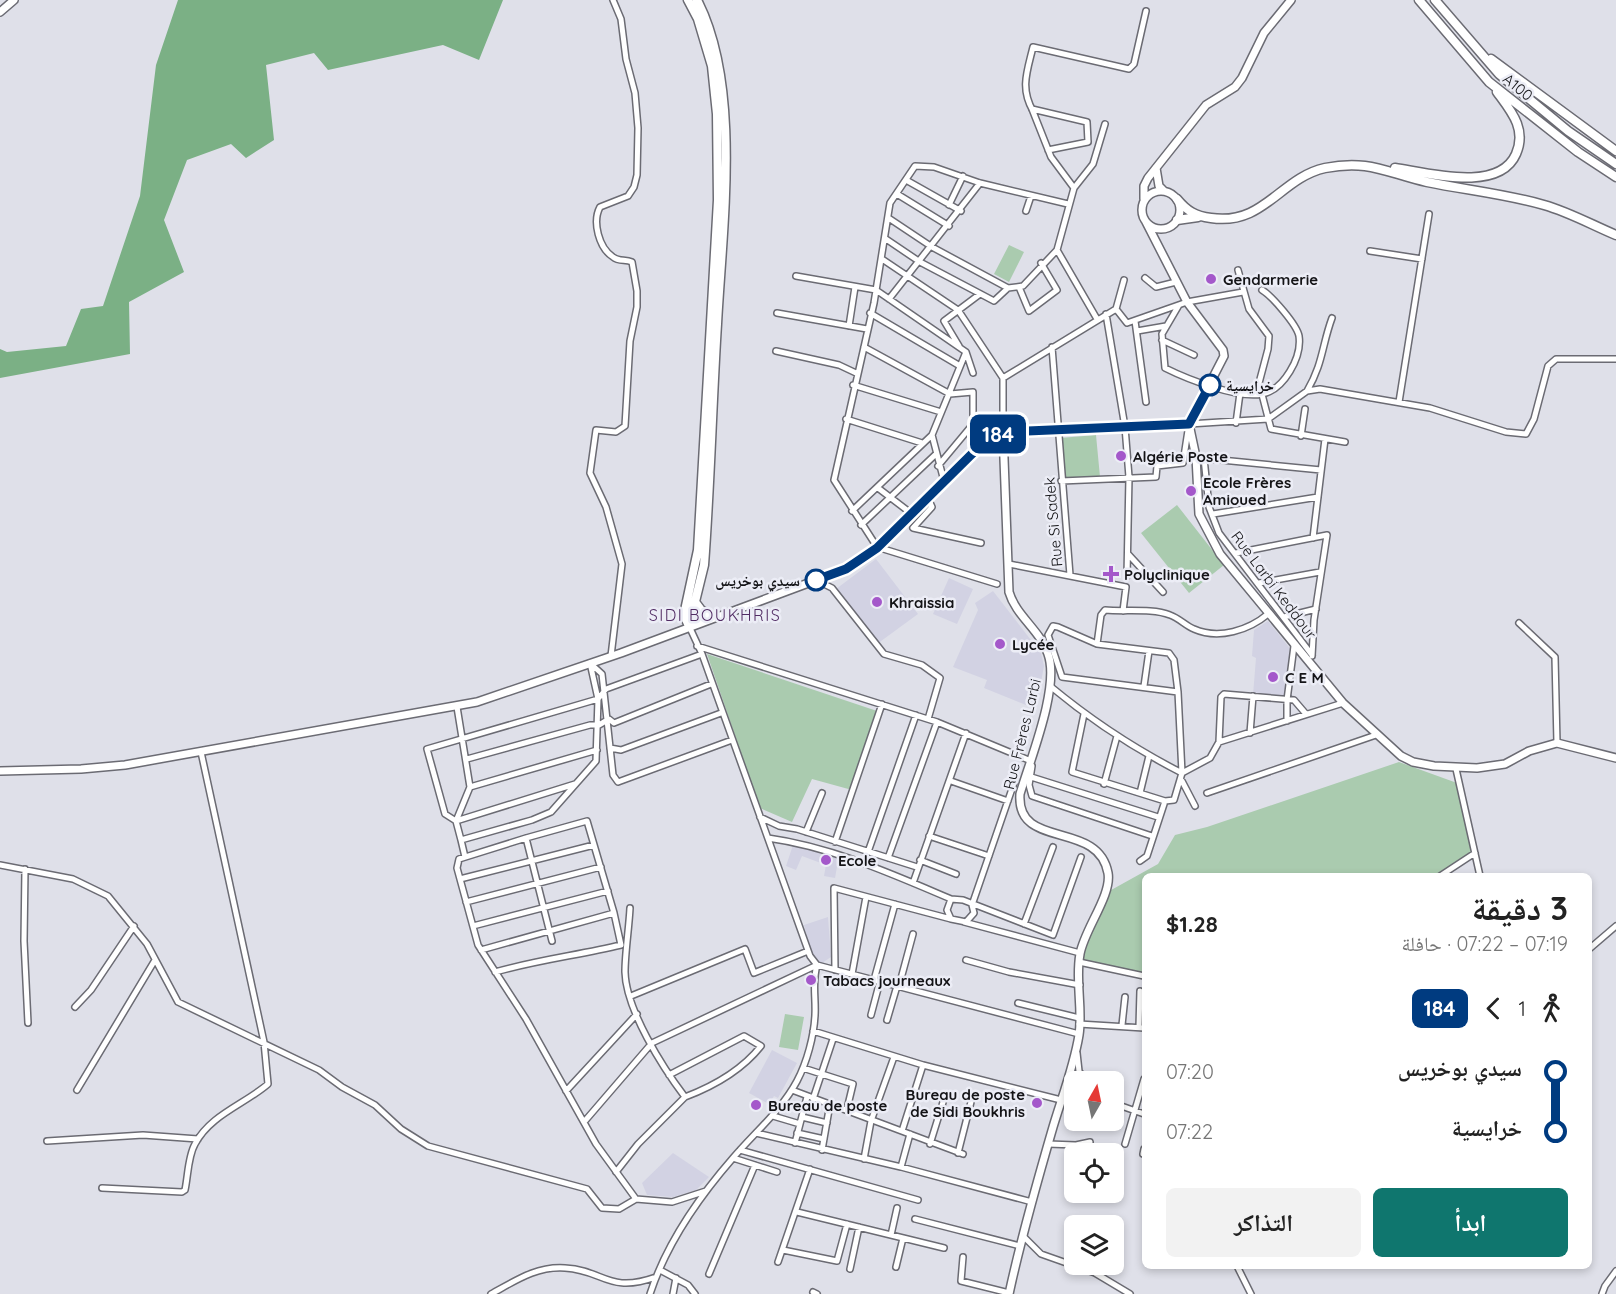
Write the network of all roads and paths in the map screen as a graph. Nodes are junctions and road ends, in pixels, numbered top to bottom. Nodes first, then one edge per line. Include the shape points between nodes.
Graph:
1 (14, 0) edge
2 (613, 0) edge
3 (688, 0) edge
4 (697, 0) edge
5 (1292, 0) edge
6 (1419, 0) edge
7 (1435, 0) edge
8 (1146, 11) dead end
9 (0, 12) edge
10 (1451, 20) junction
11 (1489, 82) junction
12 (1033, 111) junction
13 (1105, 124) dead end
14 (1048, 150) junction
15 (1616, 152) edge
16 (1365, 164) junction
17 (1616, 164) edge
18 (1156, 168) junction
19 (963, 176) junction
20 (1616, 177) edge
21 (906, 180) junction
22 (980, 183) junction
23 (1074, 188) junction
24 (1162, 190) junction
25 (897, 194) junction
26 (1031, 196) junction
27 (1177, 198) junction
28 (1144, 199) junction
29 (1068, 204) junction
30 (948, 205) junction
31 (961, 211) junction
32 (1026, 211) dead end
33 (1429, 214) dead end
34 (1198, 217) junction
35 (890, 219) junction
36 (1146, 222) junction
37 (1174, 223) junction
38 (949, 226) junction
39 (1616, 235) edge
40 (886, 239) junction
41 (1160, 245) junction
42 (932, 247) junction
43 (1057, 250) junction
44 (1370, 251) dead end
45 (882, 259) junction
46 (1422, 259) junction
47 (920, 262) junction
48 (1041, 263) junction
49 (1238, 270) dead end
50 (796, 276) dead end
51 (908, 276) junction
52 (1145, 278) dead end
53 (1124, 280) dead end
54 (1176, 282) junction
55 (855, 287) junction
56 (1019, 287) junction
57 (1008, 288) junction
58 (876, 290) junction
59 (1262, 290) dead end
60 (1244, 292) junction
61 (980, 294) junction
62 (889, 299) junction
63 (1187, 302) junction
64 (1179, 305) junction
65 (1116, 309) junction
66 (958, 310) junction
67 (777, 313) dead end
68 (870, 313) junction
69 (1106, 314) junction
70 (1332, 318) dead end
71 (1096, 319) junction
72 (1135, 321) junction
73 (849, 326) junction
74 (1166, 326) junction
75 (867, 329) junction
76 (1137, 331) junction
77 (1162, 340) junction
78 (864, 347) junction
79 (1052, 347) junction
80 (776, 351) dead end
81 (966, 352) junction
82 (1194, 355) dead end
83 (1616, 359) edge
84 (960, 366) junction
85 (856, 373) junction
86 (973, 374) dead end
87 (1003, 378) junction
88 (853, 385) junction
89 (1210, 385) junction
90 (1307, 391) junction
91 (1240, 393) junction
92 (950, 394) junction
93 (1262, 394) junction
94 (1146, 402) dead end
95 (1399, 402) junction
96 (1305, 409) dead end
97 (941, 412) junction
98 (846, 419) junction
99 (1268, 419) junction
100 (1236, 423) junction
101 (1189, 424) junction
102 (1125, 427) junction
103 (1058, 431) junction
104 (1004, 432) junction
105 (932, 435) junction
106 (1301, 436) junction
107 (1325, 439) junction
108 (1345, 442) dead end
109 (922, 443) junction
110 (936, 454) junction
111 (1200, 458) junction
112 (938, 465) junction
113 (1321, 470) junction
114 (1129, 477) junction
115 (944, 481) junction
116 (1061, 481) junction
117 (878, 488) junction
118 (1318, 497) junction
119 (891, 498) junction
120 (928, 498) junction
121 (852, 511) junction
122 (912, 514) junction
123 (1213, 514) junction
124 (861, 525) junction
125 (1313, 538) junction
126 (981, 543) dead end
127 (877, 548) junction
128 (1127, 553) junction
129 (1236, 553) junction
130 (1009, 564) junction
131 (1320, 572) junction
132 (1070, 575) junction
133 (1127, 576) dead end
134 (816, 580) junction
135 (1259, 583) junction
136 (997, 584) dead end
137 (1163, 592) dead end
138 (695, 602) junction
139 (1316, 609) junction
140 (1123, 611) junction
141 (1268, 614) junction
142 (712, 617) junction
143 (1284, 617) junction
144 (1519, 623) dead end
145 (689, 626) junction
146 (1097, 644) junction
147 (696, 645) junction
148 (1294, 646) junction
149 (1149, 651) junction
150 (702, 654) junction
151 (611, 656) junction
152 (1312, 656) junction
153 (590, 663) junction
154 (1312, 667) junction
155 (1052, 677) junction
156 (1062, 677) junction
157 (711, 684) junction
158 (1050, 686) junction
159 (1144, 686) junction
160 (606, 689) junction
161 (1178, 692) junction
162 (1253, 696) junction
163 (598, 699) junction
164 (1287, 700) junction
165 (1342, 703) junction
166 (882, 704) junction
167 (457, 707) junction
168 (721, 713) junction
169 (1084, 714) junction
170 (1306, 714) junction
171 (916, 715) junction
172 (609, 718) junction
173 (928, 719) junction
174 (1287, 721) junction
175 (936, 722) junction
176 (599, 725) junction
177 (966, 732) junction
178 (1250, 734) junction
179 (1376, 735) junction
180 (1117, 736) junction
181 (463, 739) junction
182 (732, 740) junction
183 (1220, 742) junction
184 (1557, 743) junction
185 (610, 748) junction
186 (597, 750) junction
187 (201, 752) junction
188 (1033, 752) junction
189 (1149, 756) junction
190 (1616, 758) edge
191 (468, 759) junction
192 (1031, 761) junction
193 (1456, 769) junction
194 (0, 771) edge
195 (1182, 772) junction
196 (1028, 776) junction
197 (951, 781) junction
198 (1182, 781) junction
199 (1014, 783) dead end
200 (576, 784) junction
201 (1104, 784) junction
202 (470, 787) junction
203 (822, 793) dead end
204 (1140, 793) junction
205 (1207, 793) dead end
206 (1008, 801) junction
207 (1165, 801) junction
208 (1195, 806) dead end
209 (760, 817) junction
210 (1158, 817) junction
211 (456, 820) junction
212 (806, 832) junction
213 (929, 836) junction
214 (1152, 836) junction
215 (526, 838) junction
216 (768, 838) junction
217 (461, 840) junction
218 (835, 842) junction
219 (594, 845) junction
220 (1053, 847) dead end
221 (868, 852) junction
222 (1475, 853) junction
223 (989, 856) junction
224 (465, 857) junction
225 (1082, 857) dead end
226 (888, 858) junction
227 (533, 860) junction
228 (920, 860) junction
229 (1140, 861) dead end
230 (0, 865) edge
231 (601, 867) junction
232 (917, 867) junction
233 (25, 869) junction
234 (1445, 873) edge
235 (1479, 873) edge
236 (956, 874) dead end
237 (460, 879) junction
238 (538, 883) junction
239 (913, 883) junction
240 (608, 891) junction
241 (866, 897) junction
242 (951, 899) junction
243 (466, 902) junction
244 (895, 904) junction
245 (972, 905) junction
246 (544, 908) junction
247 (630, 908) dead end
248 (614, 913) junction
249 (951, 919) junction
250 (1024, 924) junction
251 (473, 926) junction
252 (1616, 926) edge
253 (134, 927) junction
254 (550, 931) junction
255 (913, 934) dead end
256 (552, 941) dead end
257 (1592, 947) edge
258 (481, 950) junction
259 (808, 951) junction
260 (1080, 953) junction
261 (154, 960) junction
262 (966, 960) dead end
263 (1079, 962) junction
264 (817, 965) junction
265 (835, 970) junction
266 (495, 972) junction
267 (852, 974) junction
268 (1142, 975) edge
269 (877, 980) junction
270 (1080, 985) junction
271 (898, 986) junction
272 (1140, 991) dead end
273 (631, 996) junction
274 (1125, 997) dead end
275 (1018, 1004) dead end
276 (75, 1007) dead end
277 (637, 1014) junction
278 (870, 1015) dead end
279 (886, 1020) dead end
280 (1079, 1021) junction
281 (28, 1023) dead end
282 (1122, 1025) junction
283 (1142, 1028) edge
284 (813, 1030) junction
285 (1079, 1034) junction
286 (833, 1039) junction
287 (264, 1042) junction
288 (652, 1043) junction
289 (894, 1057) junction
290 (923, 1065) junction
291 (803, 1068) junction
292 (1079, 1071) edge
293 (669, 1075) junction
294 (821, 1075) junction
295 (77, 1090) dead end
296 (792, 1090) junction
297 (1142, 1090) edge
298 (566, 1091) junction
299 (685, 1096) junction
300 (810, 1098) junction
301 (972, 1098) dead end
302 (944, 1100) dead end
303 (1061, 1100) junction
304 (830, 1104) junction
305 (1124, 1107) edge
306 (846, 1109) junction
307 (1136, 1111) junction
308 (1142, 1113) edge
309 (773, 1116) junction
310 (802, 1117) junction
311 (872, 1121) junction
312 (584, 1122) junction
313 (827, 1123) junction
314 (800, 1124) junction
315 (902, 1131) junction
316 (756, 1133) junction
317 (797, 1133) junction
318 (910, 1134) junction
319 (198, 1139) junction
320 (824, 1139) junction
321 (47, 1141) dead end
322 (1090, 1142) dead end
323 (795, 1143) junction
324 (930, 1144) junction
325 (1048, 1144) junction
326 (1125, 1144) dead end
327 (740, 1150) junction
328 (822, 1150) junction
329 (733, 1158) junction
330 (864, 1159) junction
331 (755, 1165) junction
332 (901, 1167) junction
333 (810, 1169) junction
334 (616, 1172) junction
335 (777, 1172) dead end
336 (102, 1188) dead end
337 (706, 1191) junction
338 (636, 1200) junction
339 (918, 1200) dead end
340 (1032, 1202) junction
341 (897, 1208) dead end
342 (797, 1212) junction
343 (915, 1219) dead end
344 (847, 1224) junction
345 (859, 1227) junction
346 (891, 1235) junction
347 (1023, 1236) junction
348 (903, 1238) junction
349 (1020, 1246) junction
350 (944, 1248) dead end
351 (783, 1250) junction
352 (963, 1257) dead end
353 (778, 1262) dead end
354 (896, 1267) dead end
355 (850, 1269) dead end
356 (1238, 1269) edge
357 (660, 1270) junction
358 (1616, 1271) edge
359 (709, 1274) dead end
360 (656, 1277) junction
361 (676, 1278) junction
362 (491, 1294) edge
363 (650, 1294) edge
364 (673, 1294) edge
365 (695, 1294) edge
366 (1009, 1294) edge
367 (1130, 1294) edge
368 (1251, 1294) edge
369 (1602, 1294) edge

1 - 9 main road
2 - 151 street via 621,19 635,93 638,151 632,192 600,207 597,220 600,240 607,251 614,259 632,262 637,291 625,426 616,432 596,430 590,464 622,564
3 - 145 highway via 712,66 718,200 698,550 684,615
4 - 138 highway via 719,61 725,182 704,557
5 - 18 main road via 1264,33 1235,87 1206,105
6 - 11 highway, A100 / A100
7 - 10 highway, A100 / A100
8 - 12 street via 1134,64 1129,69 1033,48 1024,86 1025,98
10 - 15 highway via 1513,77
10 - 17 highway, A100 / A100 via 1499,74 1568,131
11 - 16 highway via 1512,113 1520,134 1515,156 1500,172 1461,176
11 - 20 highway, A100 / A100
12 - 14 street
12 - 14 street via 1087,122 1088,142
13 - 23 street via 1093,164
14 - 23 street
16 - 34 highway via 1323,168 1240,217
16 - 39 highway via 1426,182 1546,205
18 - 24 main road
18 - 28 main road via 1144,186
19 - 21 street via 915,166
19 - 22 street
19 - 30 street
21 - 25 street
21 - 30 street
22 - 26 street
22 - 31 street
23 - 29 street
24 - 27 main road
24 - 28 main road
25 - 35 street via 890,203
25 - 38 street
26 - 29 street
26 - 32 street
27 - 34 highway
27 - 37 main road via 1180,209
28 - 36 main road via 1141,211
29 - 43 street
30 - 31 street
31 - 38 street
33 - 46 street
34 - 37 highway
35 - 40 street
35 - 42 street
36 - 37 main road via 1161,229
36 - 41 main road
37 - 41 main road via 1164,233
38 - 42 street
40 - 45 street
40 - 47 street
41 - 54 main road
42 - 47 street
42 - 57 street
43 - 48 street
43 - 71 street
44 - 46 street
45 - 51 street
45 - 58 street
46 - 95 street
47 - 51 street
47 - 61 street
48 - 56 street via 1033,277
48 - 56 street via 1057,290 1029,311
49 - 60 street
50 - 55 street
51 - 62 street
51 - 66 street
52 - 54 street via 1156,287
53 - 65 street
54 - 63 main road
55 - 58 street
55 - 73 street
56 - 57 street
57 - 61 street via 994,301
58 - 62 street
58 - 68 street
59 - 93 street via 1299,334 1298,351 1283,383
60 - 63 street
60 - 93 street via 1249,309 1269,336 1259,375
61 - 66 street
62 - 81 street
63 - 64 street
63 - 89 main road via 1223,350 1224,356
64 - 72 street
64 - 74 street
65 - 69 street
65 - 72 street via 1125,322
66 - 81 street via 944,321
66 - 87 street
67 - 73 street
68 - 75 street
68 - 84 street
69 - 71 street
69 - 102 street
70 - 90 street via 1322,361
71 - 79 street
72 - 76 street
73 - 75 street
74 - 76 street
74 - 77 street
75 - 78 street
76 - 94 street
77 - 82 street
77 - 89 street via 1165,368
78 - 85 street
78 - 92 street
79 - 87 street
79 - 103 street, Rue Si Sadek
80 - 85 street via 839,365
81 - 84 street
81 - 86 street
83 - 95 street via 1556,359 1548,366 1526,434 1516,435 1460,416
84 - 92 street
85 - 88 street
87 - 104 street
88 - 97 street
88 - 98 street
89 - 91 street
89 - 101 main road
90 - 95 street via 1331,390
90 - 99 street
91 - 93 street
91 - 100 street
92 - 97 street
92 - 112 street via 973,392 973,424
93 - 99 street
96 - 106 street
97 - 105 street
98 - 109 street
98 - 121 street via 834,480
99 - 100 street
99 - 106 street via 1271,429
100 - 101 street
101 - 102 main road
101 - 111 main road
101 - 114 street via 1183,464 1157,466 1156,477
102 - 103 main road
102 - 114 street
103 - 104 main road
103 - 116 street, Rue Si Sadek
104 - 115 main road via 977,446
104 - 130 main road, Rue Frères Larbi
105 - 109 street
105 - 110 street
106 - 107 street
107 - 108 street
107 - 113 street
109 - 117 street
110 - 112 street
110 - 119 street
111 - 113 street
111 - 123 street, Rue Larbi Keddour
111 - 141 main road via 1199,514 1220,554
112 - 115 street
113 - 118 street
114 - 116 street
114 - 128 street
115 - 120 main road
116 - 132 street, Rue Si Sadek
117 - 119 street
117 - 121 street
118 - 123 street
118 - 125 street
119 - 122 street
119 - 124 street
120 - 122 main road
120 - 126 street via 932,507 913,528
121 - 124 street
122 - 127 main road
123 - 129 street, Rue Larbi Keddour via 1219,533
124 - 127 street
125 - 129 street
125 - 131 street via 1327,536
127 - 134 main road via 846,569
127 - 136 street
128 - 133 street
128 - 137 street
129 - 135 street, Rue Larbi Keddour
130 - 132 street
130 - 155 main road, Rue Frères Larbi via 1012,605 1042,641
131 - 135 street
131 - 139 street
132 - 140 street via 1126,587
134 - 142 main road
134 - 173 street via 832,588 884,654 922,665 940,678
135 - 143 street, Rue Larbi Keddour
138 - 142 highway
138 - 145 highway
139 - 143 street
139 - 152 street
140 - 141 street via 1169,614 1195,630 1213,633 1236,632
140 - 146 street via 1102,611
141 - 148 main road
142 - 145 main road
143 - 152 street, Rue Larbi Keddour
144 - 184 street via 1555,657
145 - 147 street
145 - 151 main road
146 - 149 street
146 - 156 street via 1053,627 1048,635
147 - 150 street
147 - 166 street
148 - 154 main road
148 - 164 street
149 - 159 street
149 - 161 street via 1165,651 1172,656
150 - 157 street
150 - 160 street
151 - 153 main road
152 - 154 street
153 - 160 street via 602,674
153 - 163 street
153 - 167 main road
154 - 165 main road
155 - 156 street
155 - 158 main road, Rue Frères Larbi
156 - 159 street
157 - 168 street
157 - 172 street via 614,723
158 - 169 street
158 - 188 main road, Rue Frères Larbi
159 - 161 street
160 - 163 street
160 - 172 street
161 - 195 street
162 - 164 street
162 - 178 street
162 - 183 street via 1222,695
163 - 176 street
163 - 181 street
164 - 170 street via 1298,702
164 - 174 street
165 - 170 street
165 - 179 main road
166 - 171 street
166 - 218 street
167 - 181 street
167 - 187 main road
168 - 182 street
168 - 185 street via 621,750
169 - 180 street
169 - 201 street via 1071,770
170 - 174 street
171 - 173 street
171 - 221 street
172 - 176 street
172 - 185 street
173 - 175 street
174 - 178 street
175 - 177 street
175 - 226 street
176 - 186 street
176 - 191 street
177 - 192 street
177 - 197 street
178 - 183 street
179 - 193 main road via 1413,762
179 - 205 street
180 - 189 street
180 - 201 street
181 - 191 street
181 - 211 street via 427,749 445,814
182 - 185 street via 618,782 613,775
182 - 209 street
183 - 195 street via 1210,758
184 - 190 main road
184 - 193 main road via 1529,751 1505,764
186 - 200 street via 596,761
186 - 202 street
187 - 194 main road via 92,768
187 - 287 street
188 - 192 main road, Rue Frères Larbi
188 - 196 street
189 - 195 street
189 - 204 street
191 - 202 street
192 - 196 main road, Rue Frères Larbi
193 - 222 street
195 - 198 street
196 - 210 street
196 - 214 street via 1032,796
196 - 260 main road, Rue Frères Larbi via 1019,808 1026,822 1087,843 1102,857 1108,875
197 - 206 street
197 - 213 street
198 - 207 street via 1174,800
198 - 208 street
199 - 206 street
200 - 211 street
200 - 217 street via 551,812
201 - 204 street
202 - 211 street
203 - 212 street
204 - 207 street
206 - 223 street
207 - 210 street
209 - 212 street
209 - 216 street
210 - 214 street
211 - 217 street
212 - 218 street
213 - 223 street
213 - 228 street
214 - 229 street via 1147,856
215 - 219 street via 587,821
215 - 224 street
215 - 227 street
216 - 239 street via 800,843
216 - 259 street
217 - 224 street
218 - 221 street
219 - 227 street
219 - 231 street
220 - 250 street
221 - 226 street
222 - 234 street
222 - 235 street
223 - 245 street
224 - 237 street via 459,859
225 - 250 street via 1053,935
226 - 232 street
227 - 237 street
227 - 238 street
228 - 232 street
228 - 236 street
230 - 233 street
231 - 238 street
231 - 240 street
232 - 239 street
233 - 253 street via 73,879 108,896
233 - 281 street
237 - 243 street
238 - 243 street
238 - 246 street
239 - 242 street
240 - 246 street
240 - 248 street
241 - 244 street
241 - 265 street via 834,888
241 - 267 street
242 - 245 street
242 - 249 street via 947,910
243 - 251 street
244 - 249 street
244 - 269 street
245 - 249 street via 974,913 966,922
245 - 250 street
246 - 251 street
246 - 254 street
247 - 273 street via 625,973
248 - 254 street
248 - 266 street via 621,945
249 - 260 street
251 - 258 street
252 - 257 street
253 - 261 street
253 - 276 street
254 - 256 street
254 - 258 street
255 - 271 street
258 - 266 street
259 - 264 street
259 - 273 street via 754,973 745,949
260 - 263 main road
261 - 287 street via 178,1002
261 - 295 street
262 - 270 street
263 - 268 street
263 - 270 main road
264 - 265 street
264 - 284 street
264 - 288 street
265 - 267 street
266 - 298 street
267 - 269 street
269 - 271 street
269 - 278 street
270 - 280 main road
271 - 279 street
271 - 285 street
272 - 283 street
273 - 277 street
274 - 282 street
275 - 280 street
277 - 288 street
277 - 298 street
280 - 282 street
280 - 285 main road
282 - 283 street
284 - 286 street
284 - 291 street
285 - 292 street
285 - 303 main road
286 - 289 street
286 - 294 street
287 - 319 street via 268,1084 217,1118
287 - 338 street via 375,1105 401,1129 428,1146 587,1189 602,1208 619,1209
288 - 293 street
288 - 312 street
289 - 290 street
289 - 311 street
290 - 303 street
290 - 315 street
291 - 294 street
291 - 296 street
293 - 299 street
293 - 299 street via 744,1036 762,1046 747,1064
294 - 300 street
294 - 306 street via 853,1084
296 - 300 street
296 - 309 street
297 - 307 street
298 - 312 street
299 - 334 street
300 - 304 street
300 - 310 street
301 - 324 street via 960,1154
302 - 324 street
303 - 325 main road
304 - 306 street
304 - 313 street
305 - 307 street
306 - 311 street
307 - 308 street
307 - 326 street
309 - 314 street
309 - 316 street
310 - 313 street
310 - 314 street
311 - 315 street
311 - 330 street
312 - 334 street
313 - 320 street
314 - 317 street
315 - 318 street
316 - 323 street
316 - 327 street
317 - 320 street
317 - 323 street
318 - 324 street
318 - 332 street
319 - 321 street via 143,1135
319 - 336 street via 182,1192
320 - 328 street
322 - 325 street
323 - 328 street
325 - 340 main road
327 - 329 street
327 - 333 street
328 - 330 street
329 - 331 street
329 - 337 street
330 - 332 street
331 - 335 street
331 - 359 street
332 - 340 street
333 - 339 street
333 - 342 street
334 - 338 street
337 - 338 street via 672,1202
337 - 357 street
340 - 347 main road
341 - 346 street
342 - 344 street
342 - 351 street
343 - 349 street
344 - 345 street
344 - 351 street via 837,1261
345 - 346 street
345 - 355 street
346 - 348 street
347 - 349 main road
347 - 367 street via 1041,1254 1095,1273
348 - 350 street
348 - 354 street
349 - 366 main road
351 - 353 street
352 - 366 street via 961,1281
356 - 368 street
357 - 360 street
357 - 361 street
358 - 369 street
360 - 362 street via 618,1284 567,1268 547,1269 522,1276
360 - 363 street
361 - 364 street
361 - 365 street

